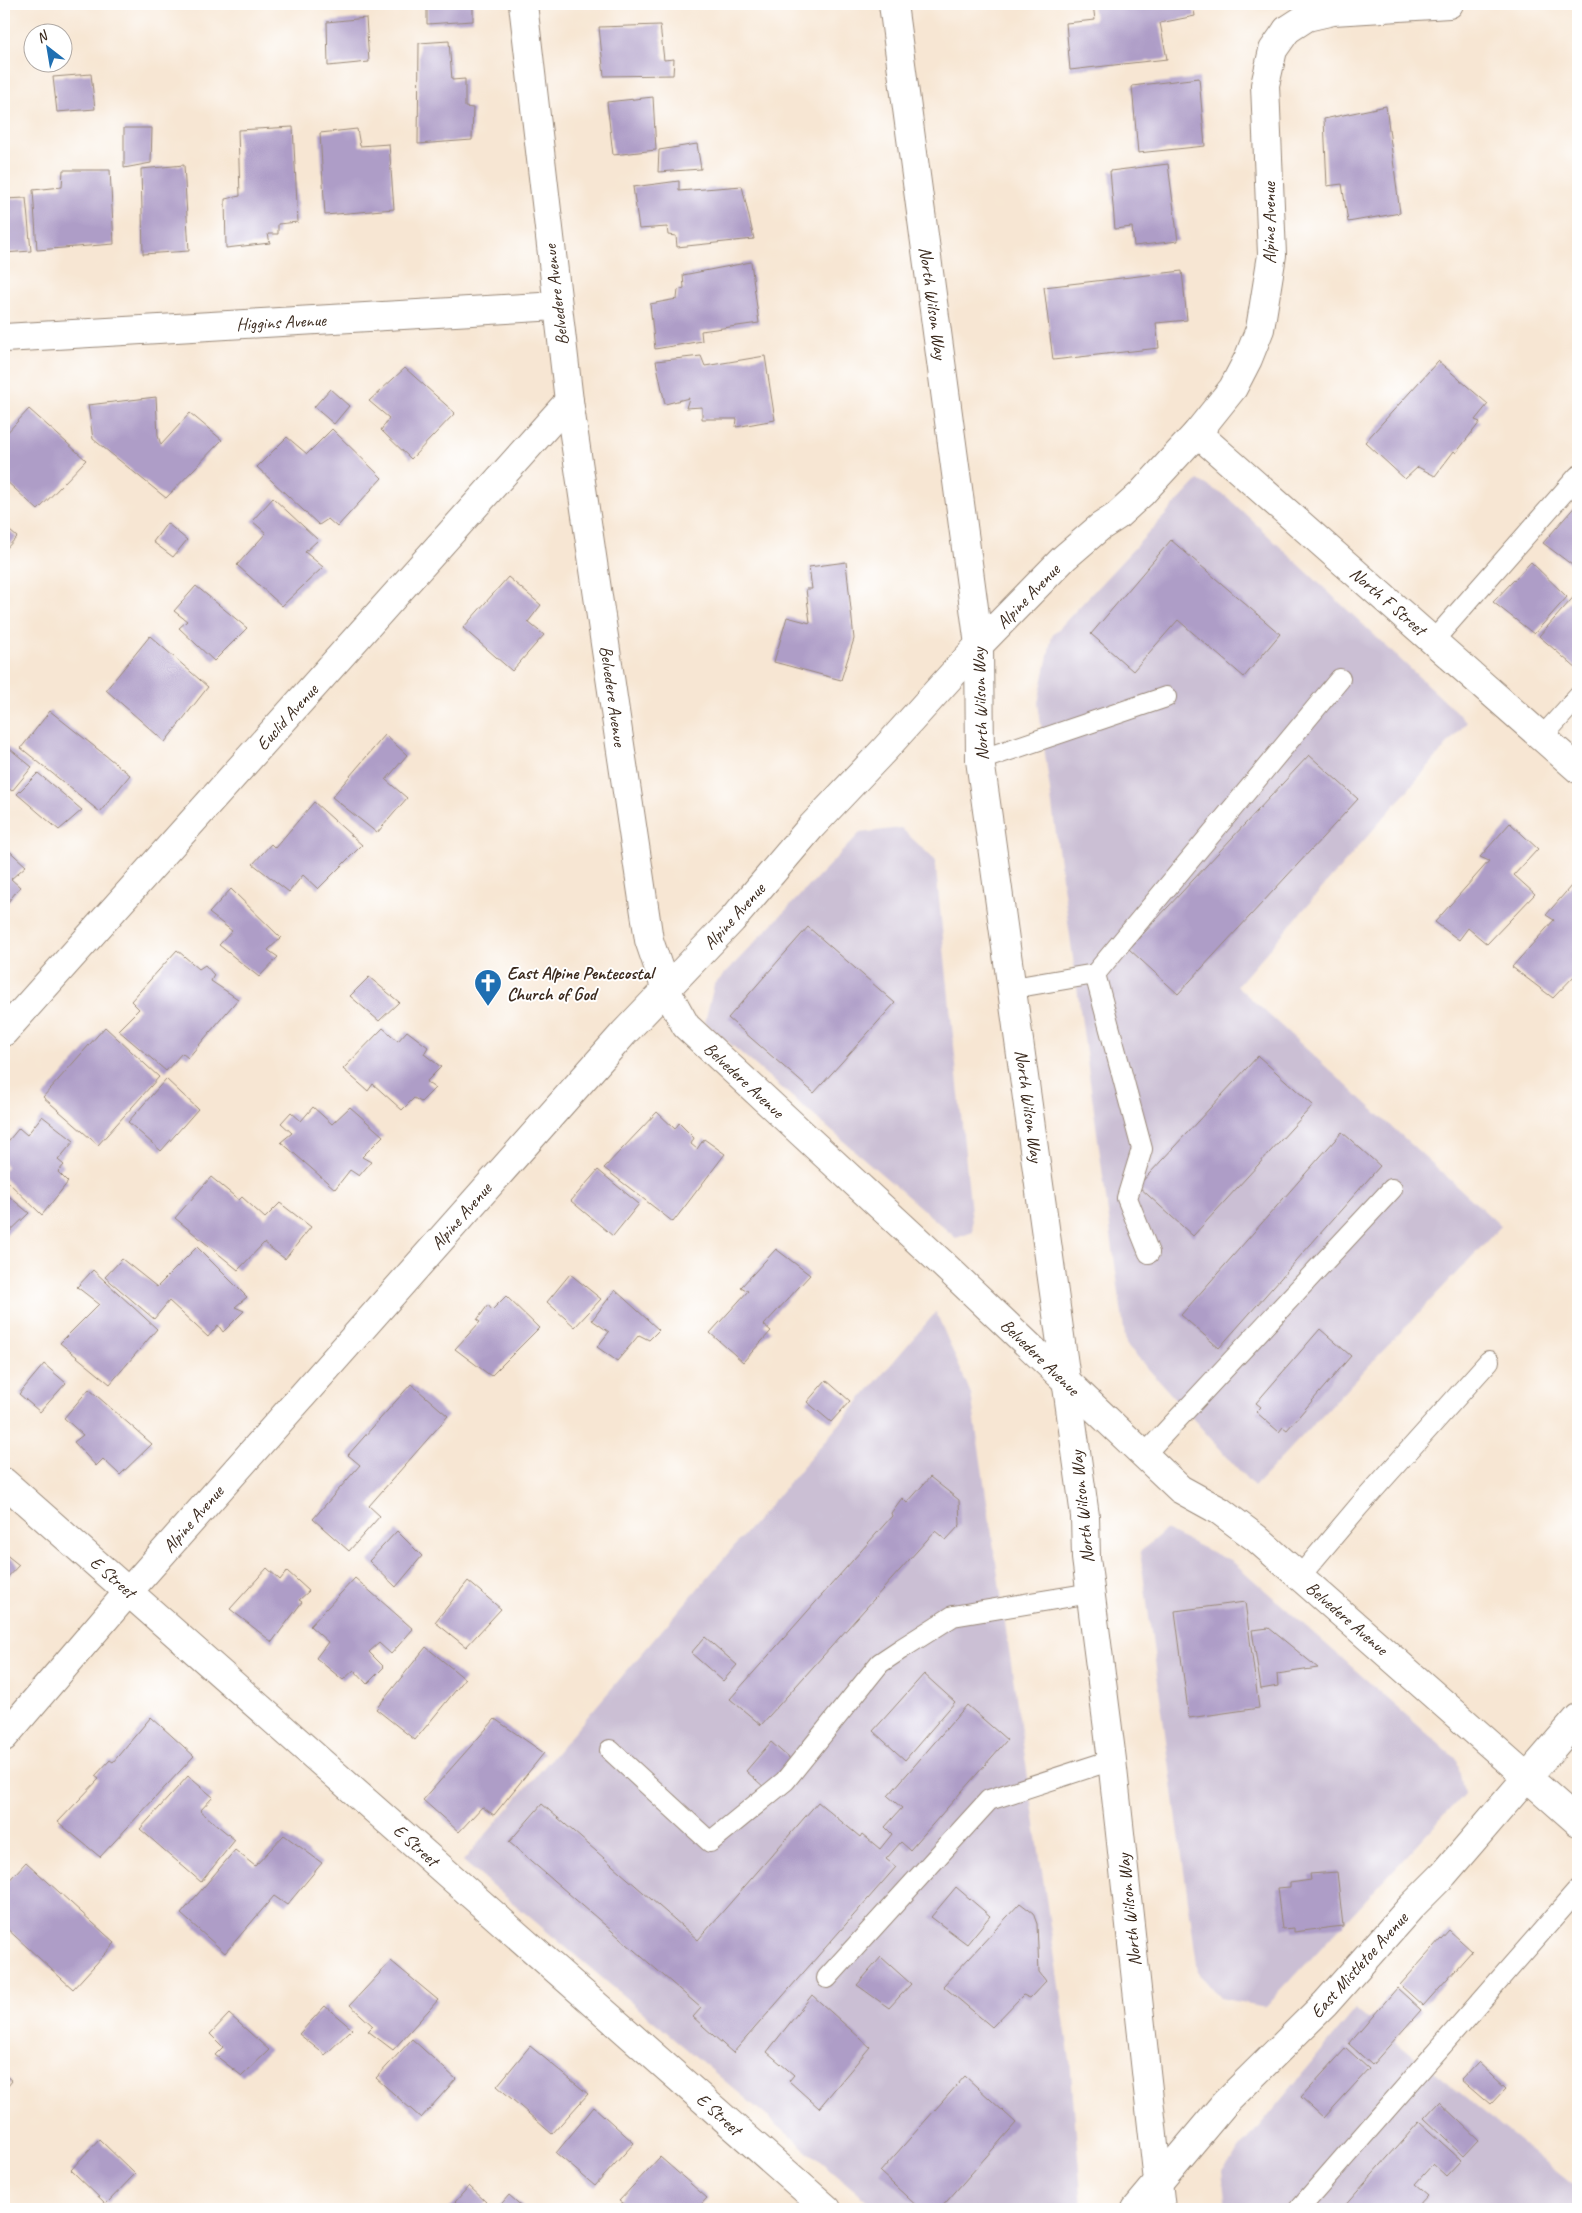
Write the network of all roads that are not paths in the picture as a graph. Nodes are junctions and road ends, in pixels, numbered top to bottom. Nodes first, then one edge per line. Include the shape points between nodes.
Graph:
1 (523, 4) edge
2 (893, 4) edge
3 (1449, 4) edge
4 (557, 306) junction
5 (4, 338) edge
6 (569, 401) junction
7 (1197, 433) junction
8 (1578, 476) edge
9 (1433, 641) junction
10 (979, 645) junction
11 (1340, 679) dead end
12 (1578, 696) edge
13 (1166, 697) dead end
14 (1542, 737) junction
15 (980, 760) junction
16 (1578, 769) edge
17 (1095, 974) junction
18 (1013, 988) junction
19 (666, 990) junction
20 (4, 1032) edge
21 (1392, 1189) dead end
22 (1149, 1253) dead end
23 (1489, 1361) dead end
24 (1067, 1383) junction
25 (1144, 1455) junction
26 (4, 1482) edge
27 (1300, 1576) junction
28 (129, 1591) junction
29 (1091, 1593) junction
30 (1578, 1718) edge
31 (4, 1737) edge
32 (610, 1750) dead end
33 (1112, 1760) junction
34 (1526, 1776) junction
35 (1578, 1822) edge
36 (1578, 1890) edge
37 (826, 1978) dead end
38 (1158, 2182) junction
39 (827, 2209) edge
40 (1136, 2209) edge
41 (1162, 2209) edge
42 (1299, 2209) edge

1 - 4 street, Belvedere Avenue
2 - 10 street, North Wilson Way
3 - 7 street, Alpine Avenue via 1333,11 1307,17 1287,30 1273,50 1266,85 1272,255 1260,329 1233,388
4 - 5 street, Higgins Avenue
4 - 6 street, Belvedere Avenue
6 - 19 street, Belvedere Avenue via 650,940
6 - 20 street, Euclid Avenue
7 - 9 street, North F Street
7 - 10 street, Alpine Avenue via 1141,494 1064,558
8 - 9 lane
9 - 14 street, North F Street
10 - 15 street, North Wilson Way
10 - 19 street, Alpine Avenue
11 - 17 lane
12 - 14 lane
13 - 15 lane
14 - 16 street, North F Street
15 - 18 street, North Wilson Way
17 - 18 lane
17 - 22 lane via 1142,1149 1127,1198
18 - 24 street, North Wilson Way
19 - 24 street, Belvedere Avenue via 686,1026
19 - 28 street, Alpine Avenue via 624,1033
21 - 25 lane
23 - 27 lane
24 - 25 street, Belvedere Avenue
24 - 29 street, North Wilson Way via 1086,1516 1086,1558
25 - 27 street, Belvedere Avenue via 1180,1489 1227,1516
26 - 28 street, E Street
27 - 34 street, Belvedere Avenue
28 - 31 street, Alpine Avenue
28 - 39 street, E Street
29 - 32 lane via 953,1616 901,1649 880,1664 785,1781 710,1842
29 - 33 street, North Wilson Way
30 - 34 street, East Mistletoe Avenue
33 - 37 lane via 989,1800
33 - 38 street, North Wilson Way
34 - 35 street, Belvedere Avenue
34 - 38 street, East Mistletoe Avenue via 1444,1874 1326,2004 1225,2103
36 - 42 lane
38 - 40 street, East Mistletoe Avenue
38 - 41 street, North Wilson Way

